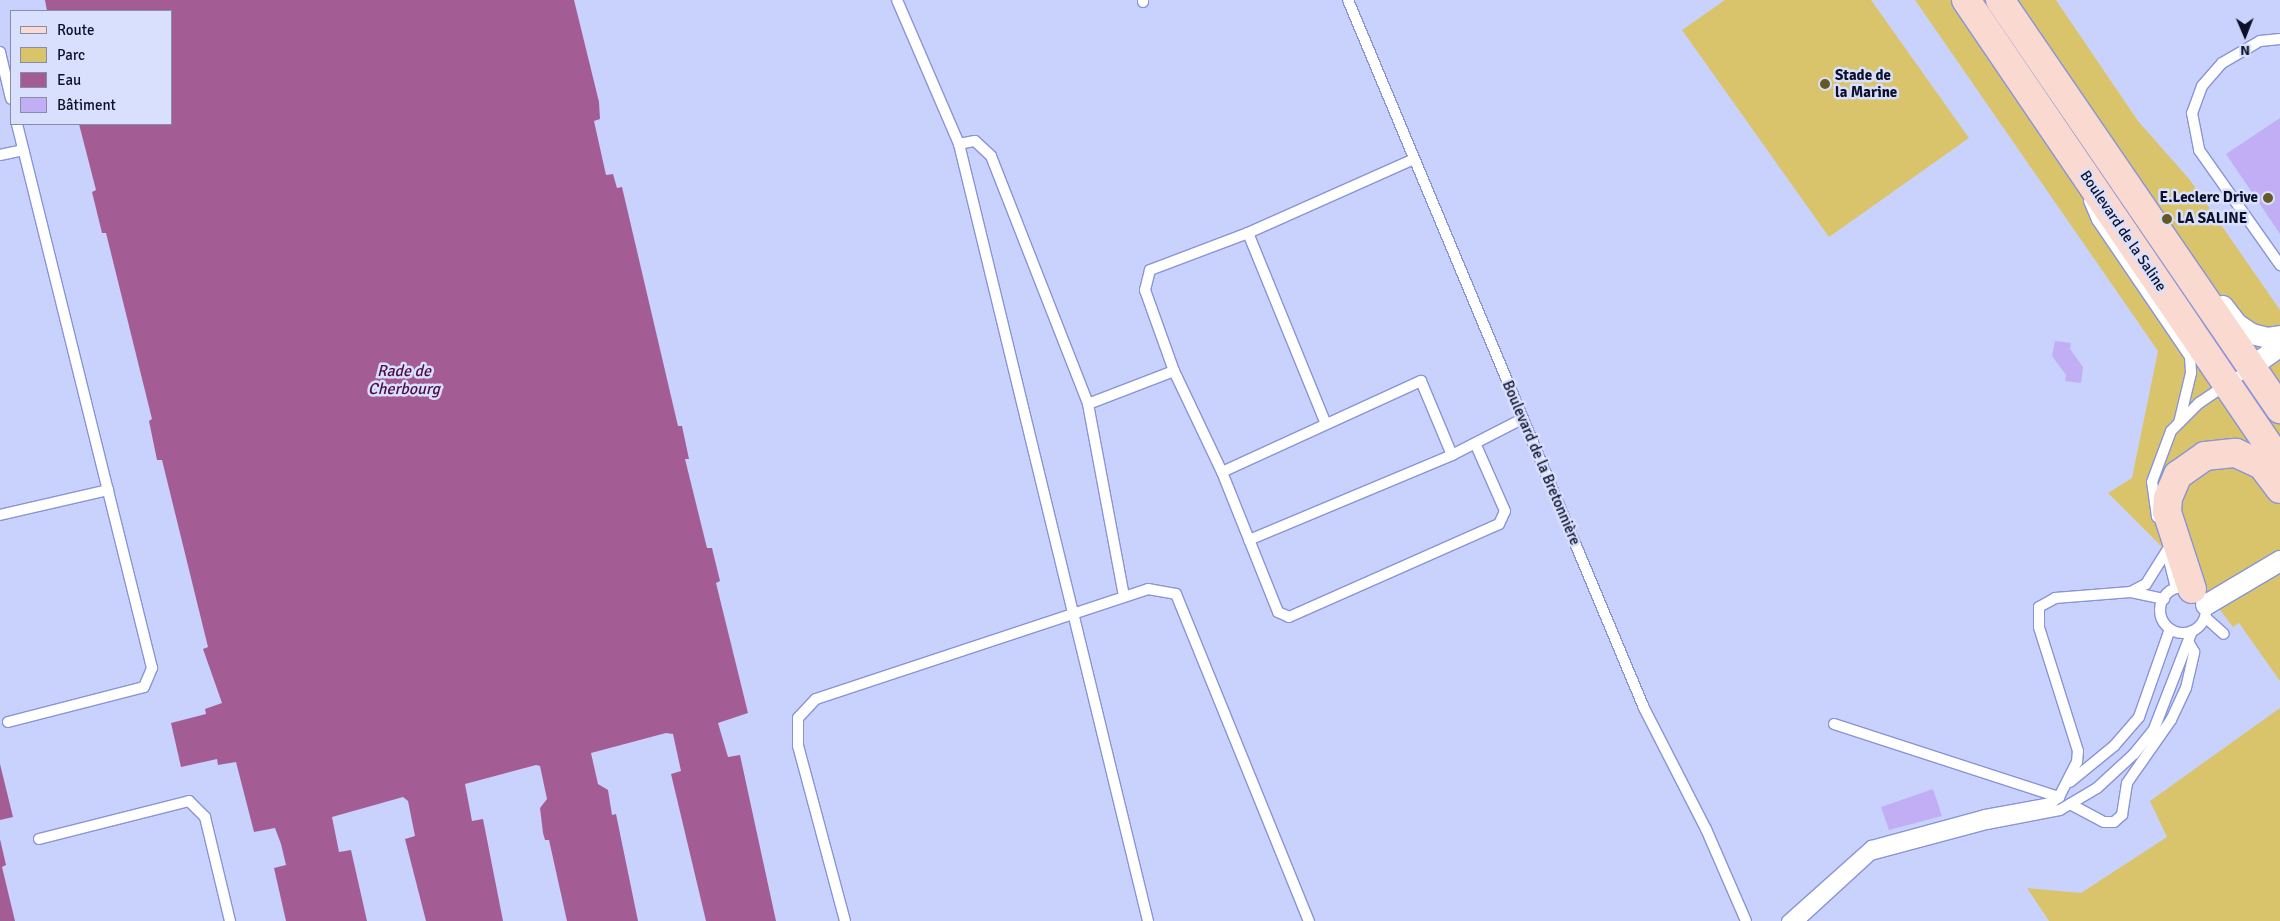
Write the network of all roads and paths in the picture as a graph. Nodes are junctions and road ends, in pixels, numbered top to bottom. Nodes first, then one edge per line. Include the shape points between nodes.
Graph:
1 (897, 0) edge
2 (1348, 0) edge
3 (1966, 0) edge
4 (2000, 0) edge
5 (2280, 39) edge
6 (0, 52) edge
7 (10, 95) edge
8 (17, 125) edge
9 (2093, 134) junction
10 (959, 144) junction
11 (24, 150) junction
12 (2068, 150) junction
13 (0, 155) edge
14 (1414, 159) junction
15 (1248, 233) junction
16 (2280, 265) edge
17 (2280, 336) edge
18 (2280, 347) edge
19 (2251, 368) junction
20 (1174, 371) junction
21 (2227, 383) junction
22 (1088, 404) junction
23 (2280, 409) edge
24 (1522, 419) junction
25 (1326, 422) junction
26 (2179, 423) junction
27 (1475, 442) junction
28 (1452, 455) junction
29 (2280, 462) edge
30 (1222, 472) junction
31 (2280, 489) edge
32 (108, 490) junction
33 (0, 516) edge
34 (1249, 540) junction
35 (2167, 550) junction
36 (2280, 560) edge
37 (2131, 592) junction
38 (1124, 596) junction
39 (2164, 599) junction
40 (2195, 600) junction
41 (1074, 613) junction
42 (2170, 628) junction
43 (2192, 631) junction
44 (2224, 634) dead end
45 (2189, 643) junction
46 (8, 722) dead end
47 (1834, 724) dead end
48 (2069, 783) junction
49 (2059, 797) junction
50 (2070, 804) junction
51 (39, 839) dead end
52 (230, 921) edge
53 (845, 921) edge
54 (1148, 921) edge
55 (1308, 921) edge
56 (1746, 921) edge
57 (1786, 921) edge
58 (1799, 921) edge

1 - 10 lane
2 - 14 lane, Boulevard de la Bretonnière
3 - 12 main road, Boulevard de la Saline
4 - 9 main road, Boulevard de la Saline
5 - 16 lane via 2260,41 2222,63 2202,86 2192,114 2199,150
6 - 7 lane
8 - 11 lane
9 - 17 street via 2141,185 2237,324 2260,337
9 - 19 main road, Boulevard de la Saline
10 - 22 lane via 975,141 990,156
10 - 41 lane
11 - 13 lane
11 - 32 lane
12 - 21 main road, Boulevard de la Saline
12 - 26 lane via 2097,220 2190,357 2191,373
14 - 15 lane
14 - 24 lane, Boulevard de la Bretonnière
15 - 20 lane via 1150,270 1146,290
15 - 25 lane
18 - 19 street
19 - 21 lane
19 - 23 main road, Boulevard de la Saline
20 - 22 lane
20 - 30 lane
21 - 26 lane
21 - 29 main road, Boulevard de la Saline
22 - 38 lane
24 - 27 lane
24 - 56 lane, Boulevard de la Bretonnière via 1644,708 1706,829
25 - 28 lane via 1420,381
25 - 30 lane
26 - 35 lane via 2159,455 2152,482 2152,496
27 - 28 lane
27 - 34 lane via 1505,511 1498,524 1290,617 1278,612
28 - 34 lane
30 - 34 lane
31 - 40 main road via 2262,465 2236,453 2205,456 2178,475 2168,498 2167,512
32 - 33 lane
32 - 46 lane via 152,668 144,687
35 - 37 lane via 2146,584
35 - 40 lane
36 - 40 street
37 - 39 lane
37 - 48 lane via 2055,598 2039,607 2039,627 2078,751
38 - 41 lane
38 - 55 lane via 1148,589 1176,594
39 - 40 lane
39 - 42 lane via 2161,612
40 - 43 lane
40 - 44 lane
41 - 53 lane via 816,699 798,718 798,746
41 - 54 lane
42 - 43 lane
42 - 48 lane via 2139,716 2114,746
43 - 45 lane
45 - 50 lane via 2154,729 2128,760 2097,788
45 - 50 lane via 2194,652 2186,688 2171,720 2127,783 2122,815 2114,822 2104,822
47 - 49 lane
48 - 49 lane
49 - 57 lane via 2051,803 1871,846
50 - 58 lane via 2060,810 1987,824 1871,855
51 - 52 lane via 189,800 205,818

